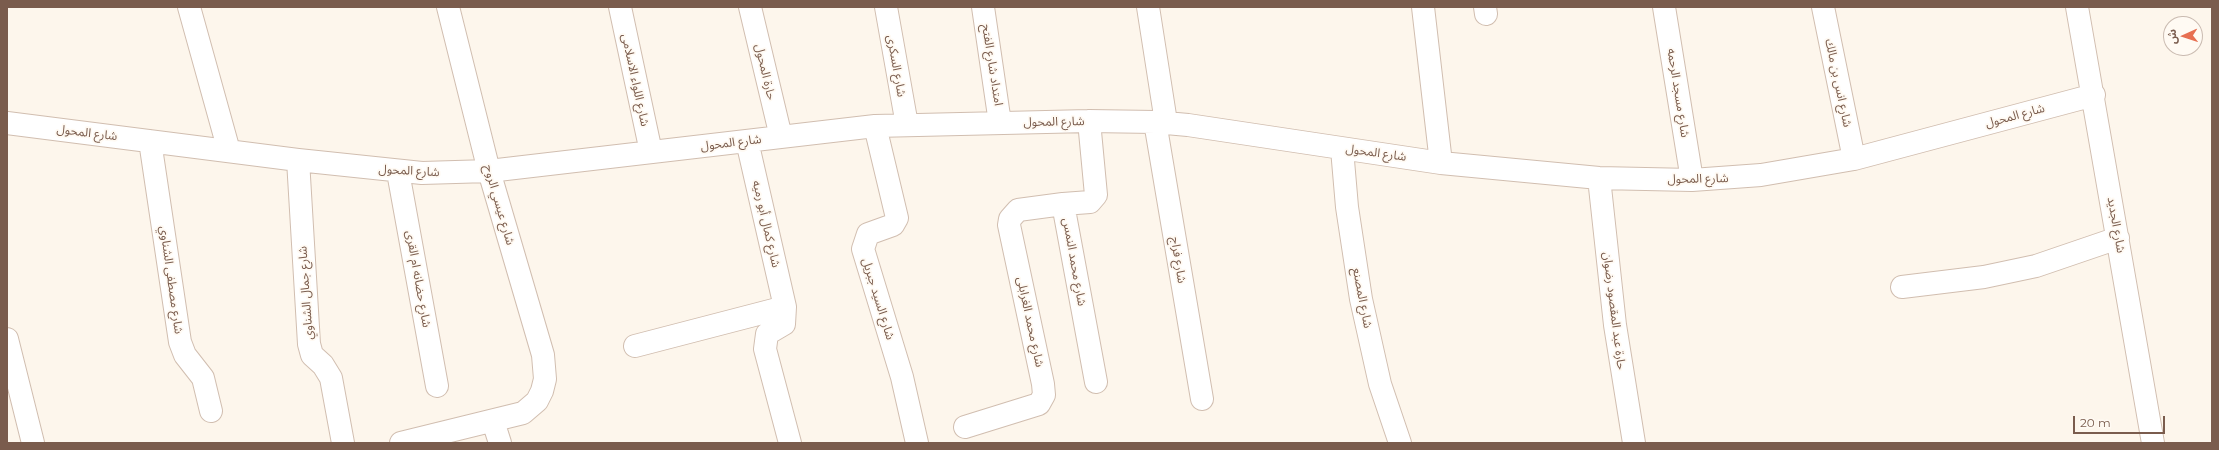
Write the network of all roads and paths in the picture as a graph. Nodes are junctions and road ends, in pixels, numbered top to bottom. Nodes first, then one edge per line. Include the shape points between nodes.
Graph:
1 (189, 7) edge
2 (448, 7) edge
3 (620, 7) edge
4 (750, 7) edge
5 (886, 7) edge
6 (983, 7) edge
7 (1148, 7) edge
8 (1422, 7) edge
9 (1664, 7) edge
10 (1823, 7) edge
11 (2077, 7) edge
12 (2094, 95) junction
13 (1089, 121) junction
14 (1160, 122) junction
15 (7, 123) edge
16 (1000, 123) junction
17 (907, 125) junction
18 (875, 126) junction
19 (781, 138) junction
20 (150, 141) junction
21 (748, 141) junction
22 (1342, 149) junction
23 (230, 151) junction
24 (651, 152) junction
25 (1854, 159) junction
26 (298, 160) junction
27 (1441, 163) junction
28 (489, 171) junction
29 (398, 172) junction
30 (1599, 178) junction
31 (1692, 180) junction
32 (1063, 204) junction
33 (2118, 238) junction
34 (1902, 287) dead end
35 (785, 307) junction
36 (7, 339) edge
37 (635, 346) dead end
38 (1096, 382) dead end
39 (437, 386) dead end
40 (1202, 399) dead end
41 (211, 411) dead end
42 (493, 421) junction
43 (965, 427) dead end
44 (33, 443) edge
45 (343, 443) edge
46 (401, 443) edge
47 (500, 443) edge
48 (790, 443) edge
49 (917, 443) edge
50 (1400, 443) edge
51 (1634, 443) edge
52 (2153, 443) edge

1 - 23 street
2 - 28 street, شارع عيسي الروح
3 - 24 street, شارع اللواء الاسلامى
4 - 19 street, حارة المحول
5 - 17 street, شارع السكرى
6 - 16 street, امتداد شارع الفتح
7 - 14 street, شارع فراج
8 - 27 street
9 - 31 street, شارع مسجد الرحمه
10 - 25 street, شارع انس بن مالك
11 - 12 street, شارع الجديد
12 - 25 street, شارع المحول
12 - 33 street, شارع الجديد
13 - 14 street, شارع المحول
13 - 16 street, شارع المحول
13 - 32 street, شارع محمد النمس via 1096,196 1090,202
14 - 22 street, شارع المحول
14 - 40 street, شارع فراج
15 - 20 street, شارع المحول
16 - 17 street, شارع المحول
17 - 18 street, شارع المحول
18 - 19 street, شارع المحول
18 - 49 street, شارع السيد جبريل via 897,218 893,225 868,234 863,249 902,377
19 - 21 street, شارع المحول
20 - 23 street, شارع المحول
20 - 41 street, شارع مصطفى الشناوي via 180,342 185,355 203,378
21 - 24 street, شارع المحول
21 - 35 street, شارع كمال أبو رميه
22 - 27 street, شارع المحول
22 - 50 street, شارع المصنع via 1347,207 1361,299 1380,384
23 - 26 street, شارع المحول
24 - 28 street, شارع المحول
25 - 31 street, شارع المحول via 1761,175
26 - 29 street, شارع المحول
26 - 45 street, شارع جمال الشناوي via 309,344 312,355 323,364 331,378
27 - 30 street, شارع المحول
28 - 29 street, شارع المحول
28 - 42 street, شارع عيسي الروح via 543,355 544,379 537,401 523,413
29 - 39 street, شارع حضانه ام القرى
30 - 31 street, شارع المحول
30 - 51 street, حارة عبد المقصود رضوان via 1615,325
32 - 38 street, شارع محمد النمس
32 - 43 street, شارع محمد الغرابلى via 1018,210 1010,219 1009,226 1044,396 1039,404
33 - 34 street via 2036,266 1984,277
33 - 52 street, شارع الجديد
35 - 37 street
35 - 48 street, شارع كمال أبو رميه via 784,324 767,334 764,349
36 - 44 street
42 - 46 street
42 - 47 street

